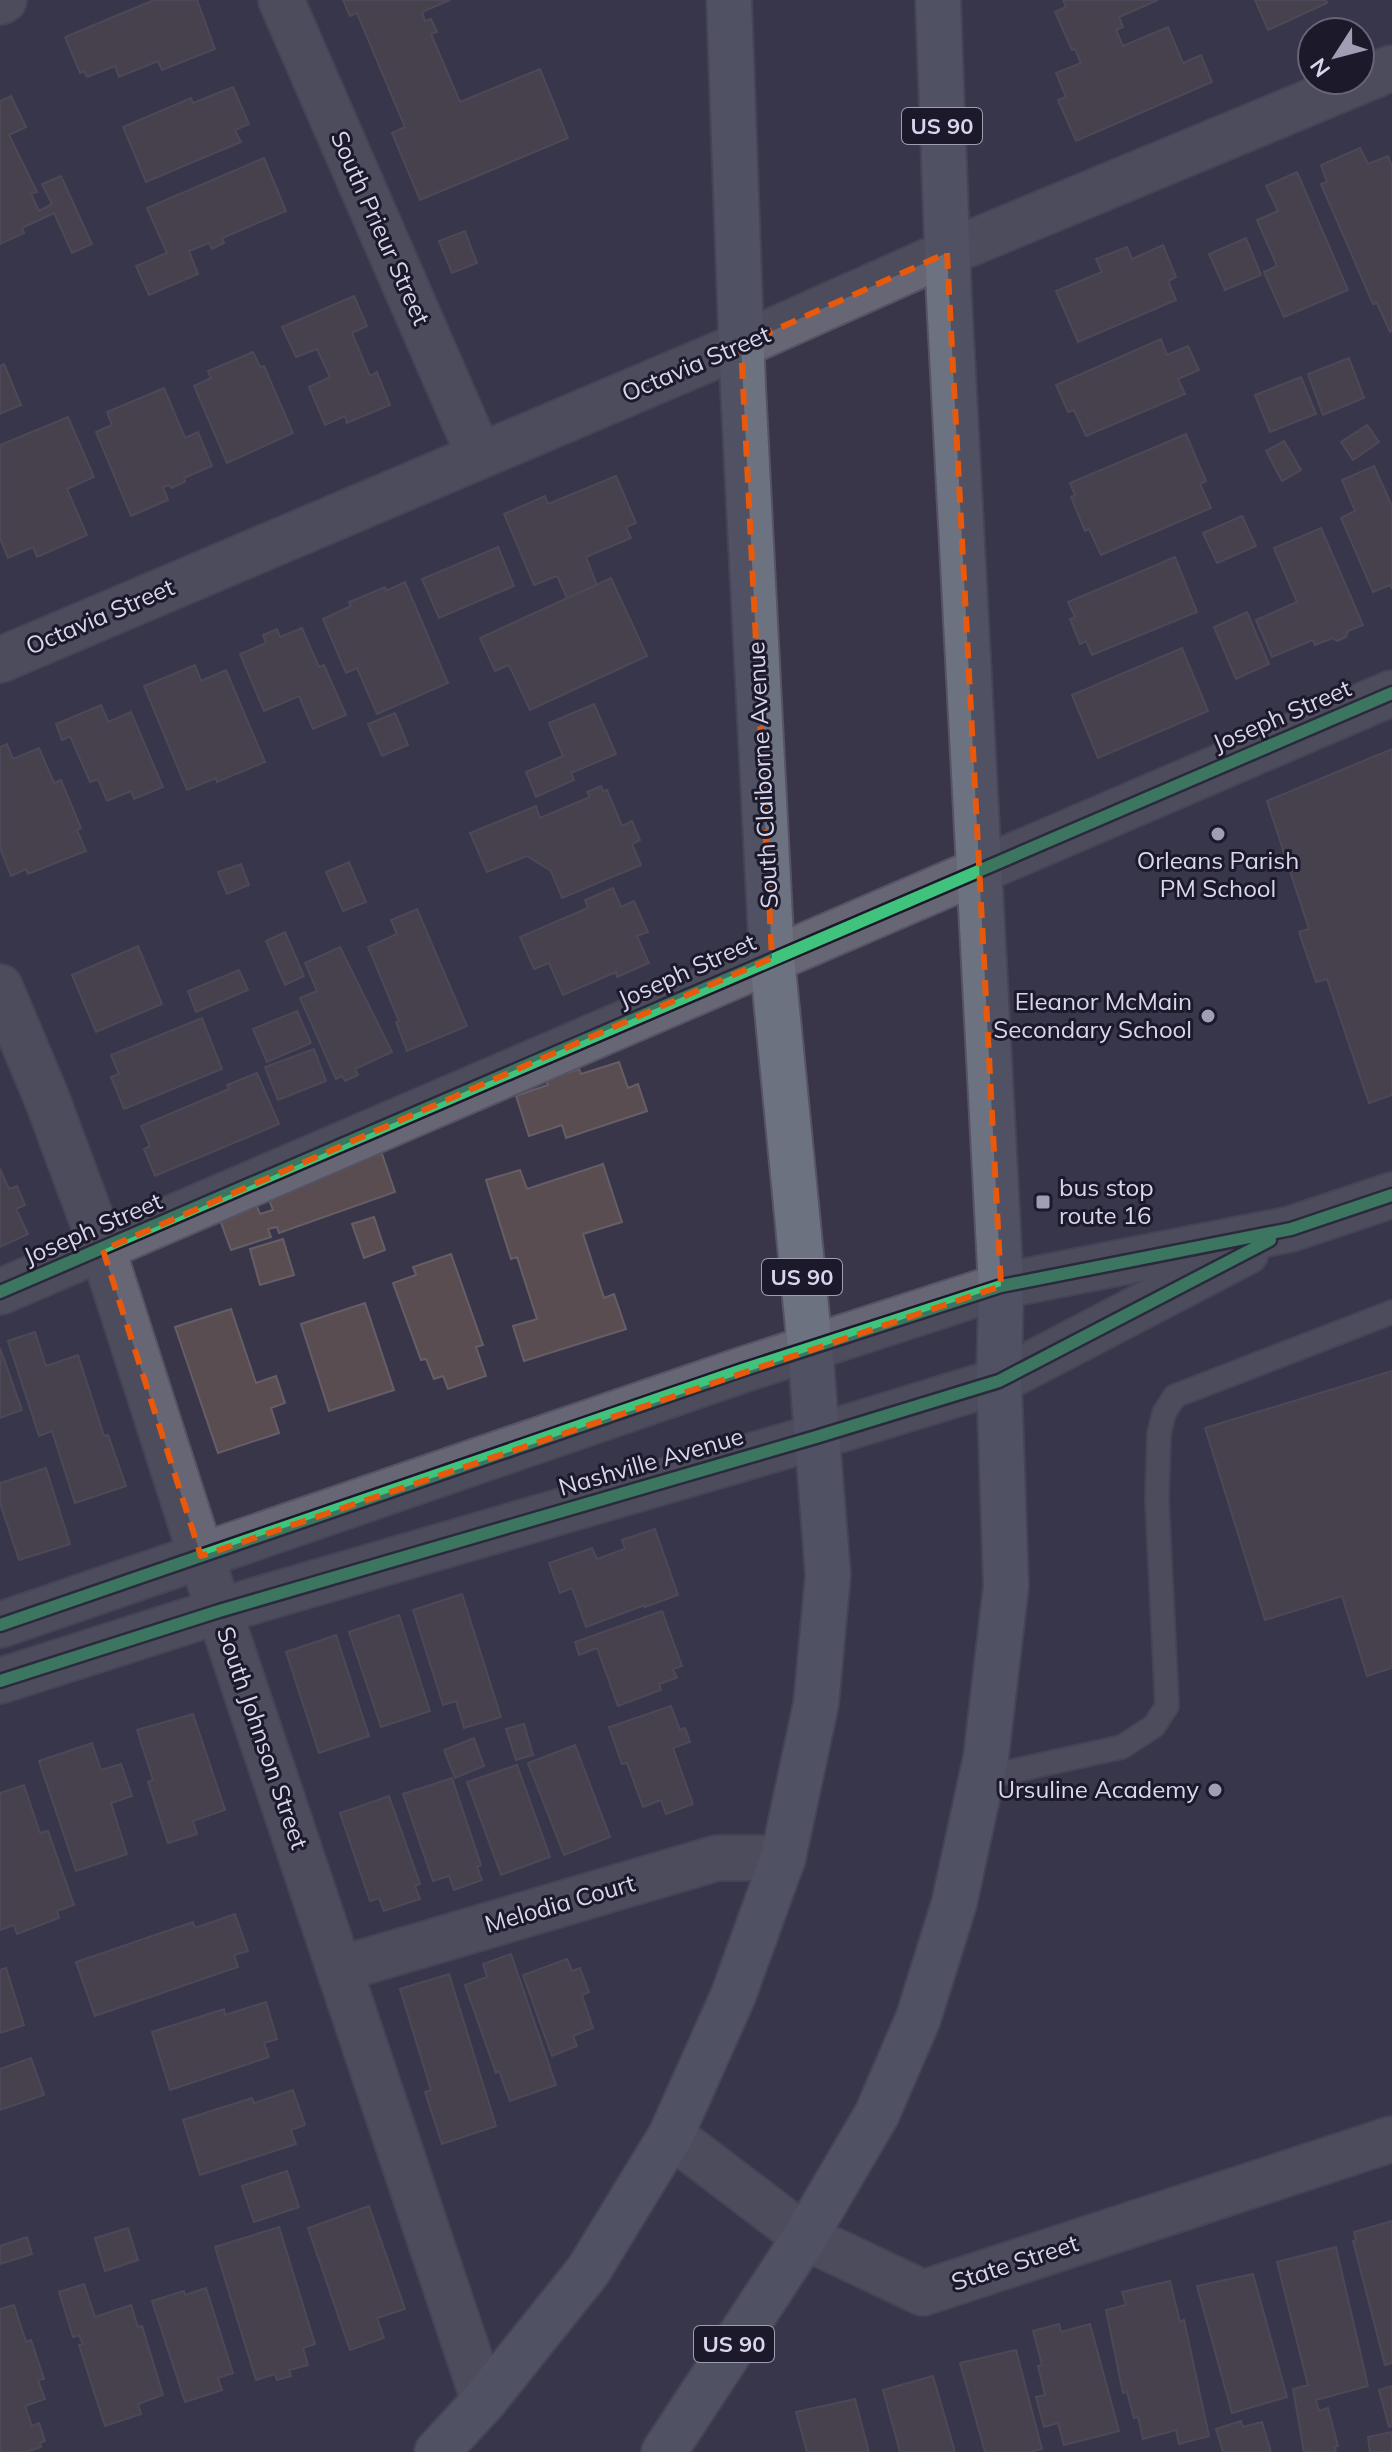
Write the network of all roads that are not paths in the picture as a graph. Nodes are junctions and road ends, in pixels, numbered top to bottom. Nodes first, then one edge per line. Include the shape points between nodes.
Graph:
1 (281, 0) edge
2 (729, 0) edge
3 (938, 0) edge
4 (1392, 68) edge
5 (947, 253) junction
6 (741, 345) junction
7 (479, 455) junction
8 (0, 660) edge
9 (1392, 693) edge
10 (979, 870) junction
11 (772, 958) junction
12 (0, 987) edge
13 (1392, 1195) edge
14 (1291, 1229) junction
15 (103, 1250) junction
16 (1001, 1286) junction
17 (0, 1292) edge
18 (1392, 1312) edge
19 (810, 1348) junction
20 (999, 1381) junction
21 (816, 1437) junction
22 (201, 1556) junction
23 (219, 1611) junction
24 (0, 1625) edge
25 (0, 1681) edge
26 (981, 1778) junction
27 (783, 1858) junction
28 (340, 1969) junction
29 (671, 2135) junction
30 (1392, 2139) edge
31 (805, 2237) junction
32 (484, 2401) junction
33 (437, 2452) edge
34 (664, 2452) edge

1 - 7 street, South Prieur Street
2 - 6 main road, South Claiborne Avenue / US 90
3 - 5 main road, US 90
4 - 5 street, Octavia Street
5 - 6 street, Octavia Street
5 - 10 main road, US 90
6 - 7 street, Octavia Street
6 - 11 main road, South Claiborne Avenue / US 90
7 - 8 street, Octavia Street
9 - 10 street, Joseph Street
10 - 11 street, Joseph Street
10 - 16 main road, US 90
11 - 15 street, Joseph Street
11 - 19 main road, South Claiborne Avenue / US 90
12 - 15 street, South Johnson Street
13 - 14 street, Nashville Avenue
14 - 16 street, Nashville Avenue
14 - 20 street, Nashville Avenue
15 - 17 street, Joseph Street
15 - 22 street, South Johnson Street
16 - 19 street, Nashville Avenue
16 - 20 main road, US 90
18 - 26 lane via 1175,1396 1159,1434 1157,1499 1167,1706 1154,1726 1122,1747
19 - 21 main road, South Claiborne Avenue / US 90
19 - 22 street, Nashville Avenue
20 - 21 street, Nashville Avenue
20 - 26 main road, US 90 via 1006,1586
21 - 23 street, Nashville Avenue
21 - 27 main road, South Claiborne Avenue / US 90 via 828,1575 816,1704
22 - 23 street, South Johnson Street
22 - 24 street, Nashville Avenue
23 - 25 street, Nashville Avenue
23 - 28 street, South Johnson Street
26 - 31 main road, US 90 via 954,1904 918,2019 877,2114
27 - 28 street, Melodia Court via 717,1858
27 - 29 main road, South Claiborne Avenue / US 90 via 733,1996
28 - 32 street, South Johnson Street
29 - 31 street, State Street
29 - 32 main road, South Claiborne Avenue / US 90 via 588,2271
30 - 31 street, State Street via 923,2293
31 - 34 main road, US 90
32 - 33 main road, South Claiborne Avenue / US 90

